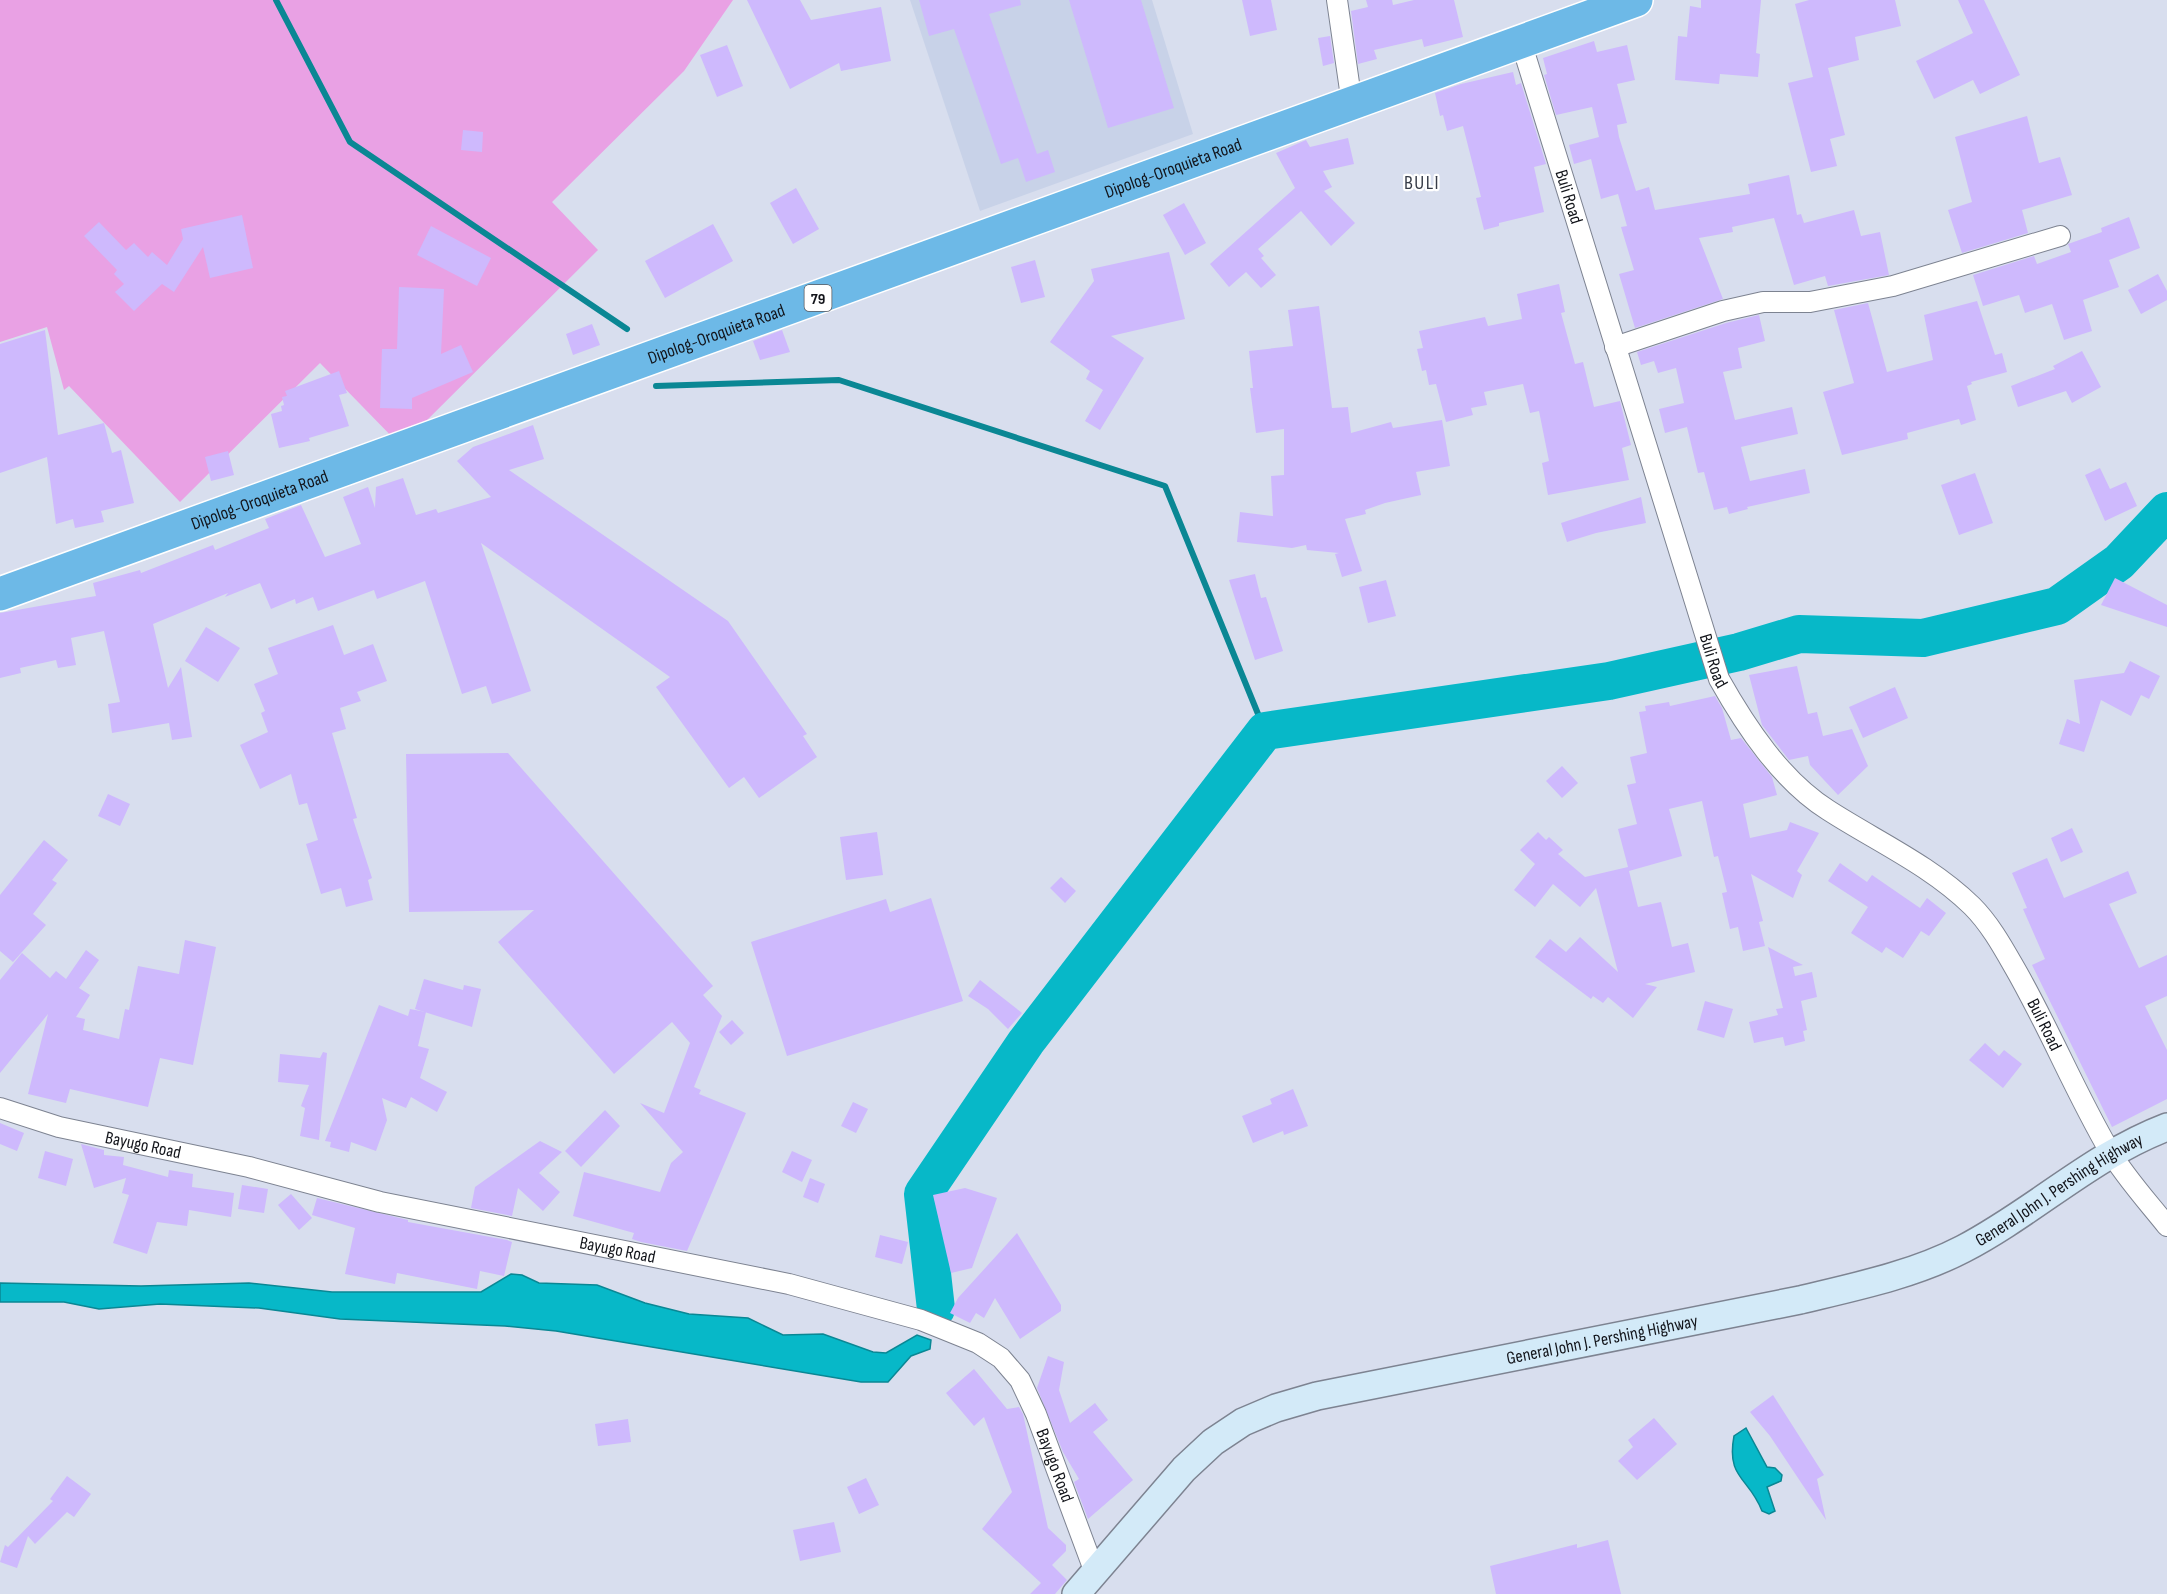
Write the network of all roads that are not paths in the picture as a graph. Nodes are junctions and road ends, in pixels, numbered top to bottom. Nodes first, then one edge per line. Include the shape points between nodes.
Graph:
1 (1336, 0) edge
2 (1636, 0) edge
3 (1521, 42) junction
4 (1352, 104) junction
5 (2060, 236) dead end
6 (1615, 347) junction
7 (0, 594) edge
8 (0, 1108) edge
9 (2167, 1126) edge
10 (2110, 1152) junction
11 (2167, 1226) edge
12 (1094, 1570) junction
13 (1076, 1594) edge

1 - 4 street
2 - 3 highway, Dipolog-Oroquieta Road / 79
3 - 4 highway, Dipolog-Oroquieta Road / 79
3 - 6 street, Buli Road
4 - 7 highway, Dipolog-Oroquieta Road / 79
5 - 6 street via 1893,286 1810,302 1763,302 1722,311
6 - 10 street, Buli Road via 1707,645 1719,679 1741,719 1801,788 1827,809 1943,882 1992,929
8 - 12 street, Bayugo Road via 59,1127 249,1167 380,1202 789,1284 921,1320 978,1343 1001,1358 1020,1380
9 - 10 main road, General John J. Pershing Highway
10 - 11 street, Buli Road
10 - 12 main road, General John J. Pershing Highway via 1961,1250 1871,1282 1800,1300 1317,1396 1276,1408 1243,1422 1213,1443 1184,1469
12 - 13 main road, General John J. Pershing Highway

